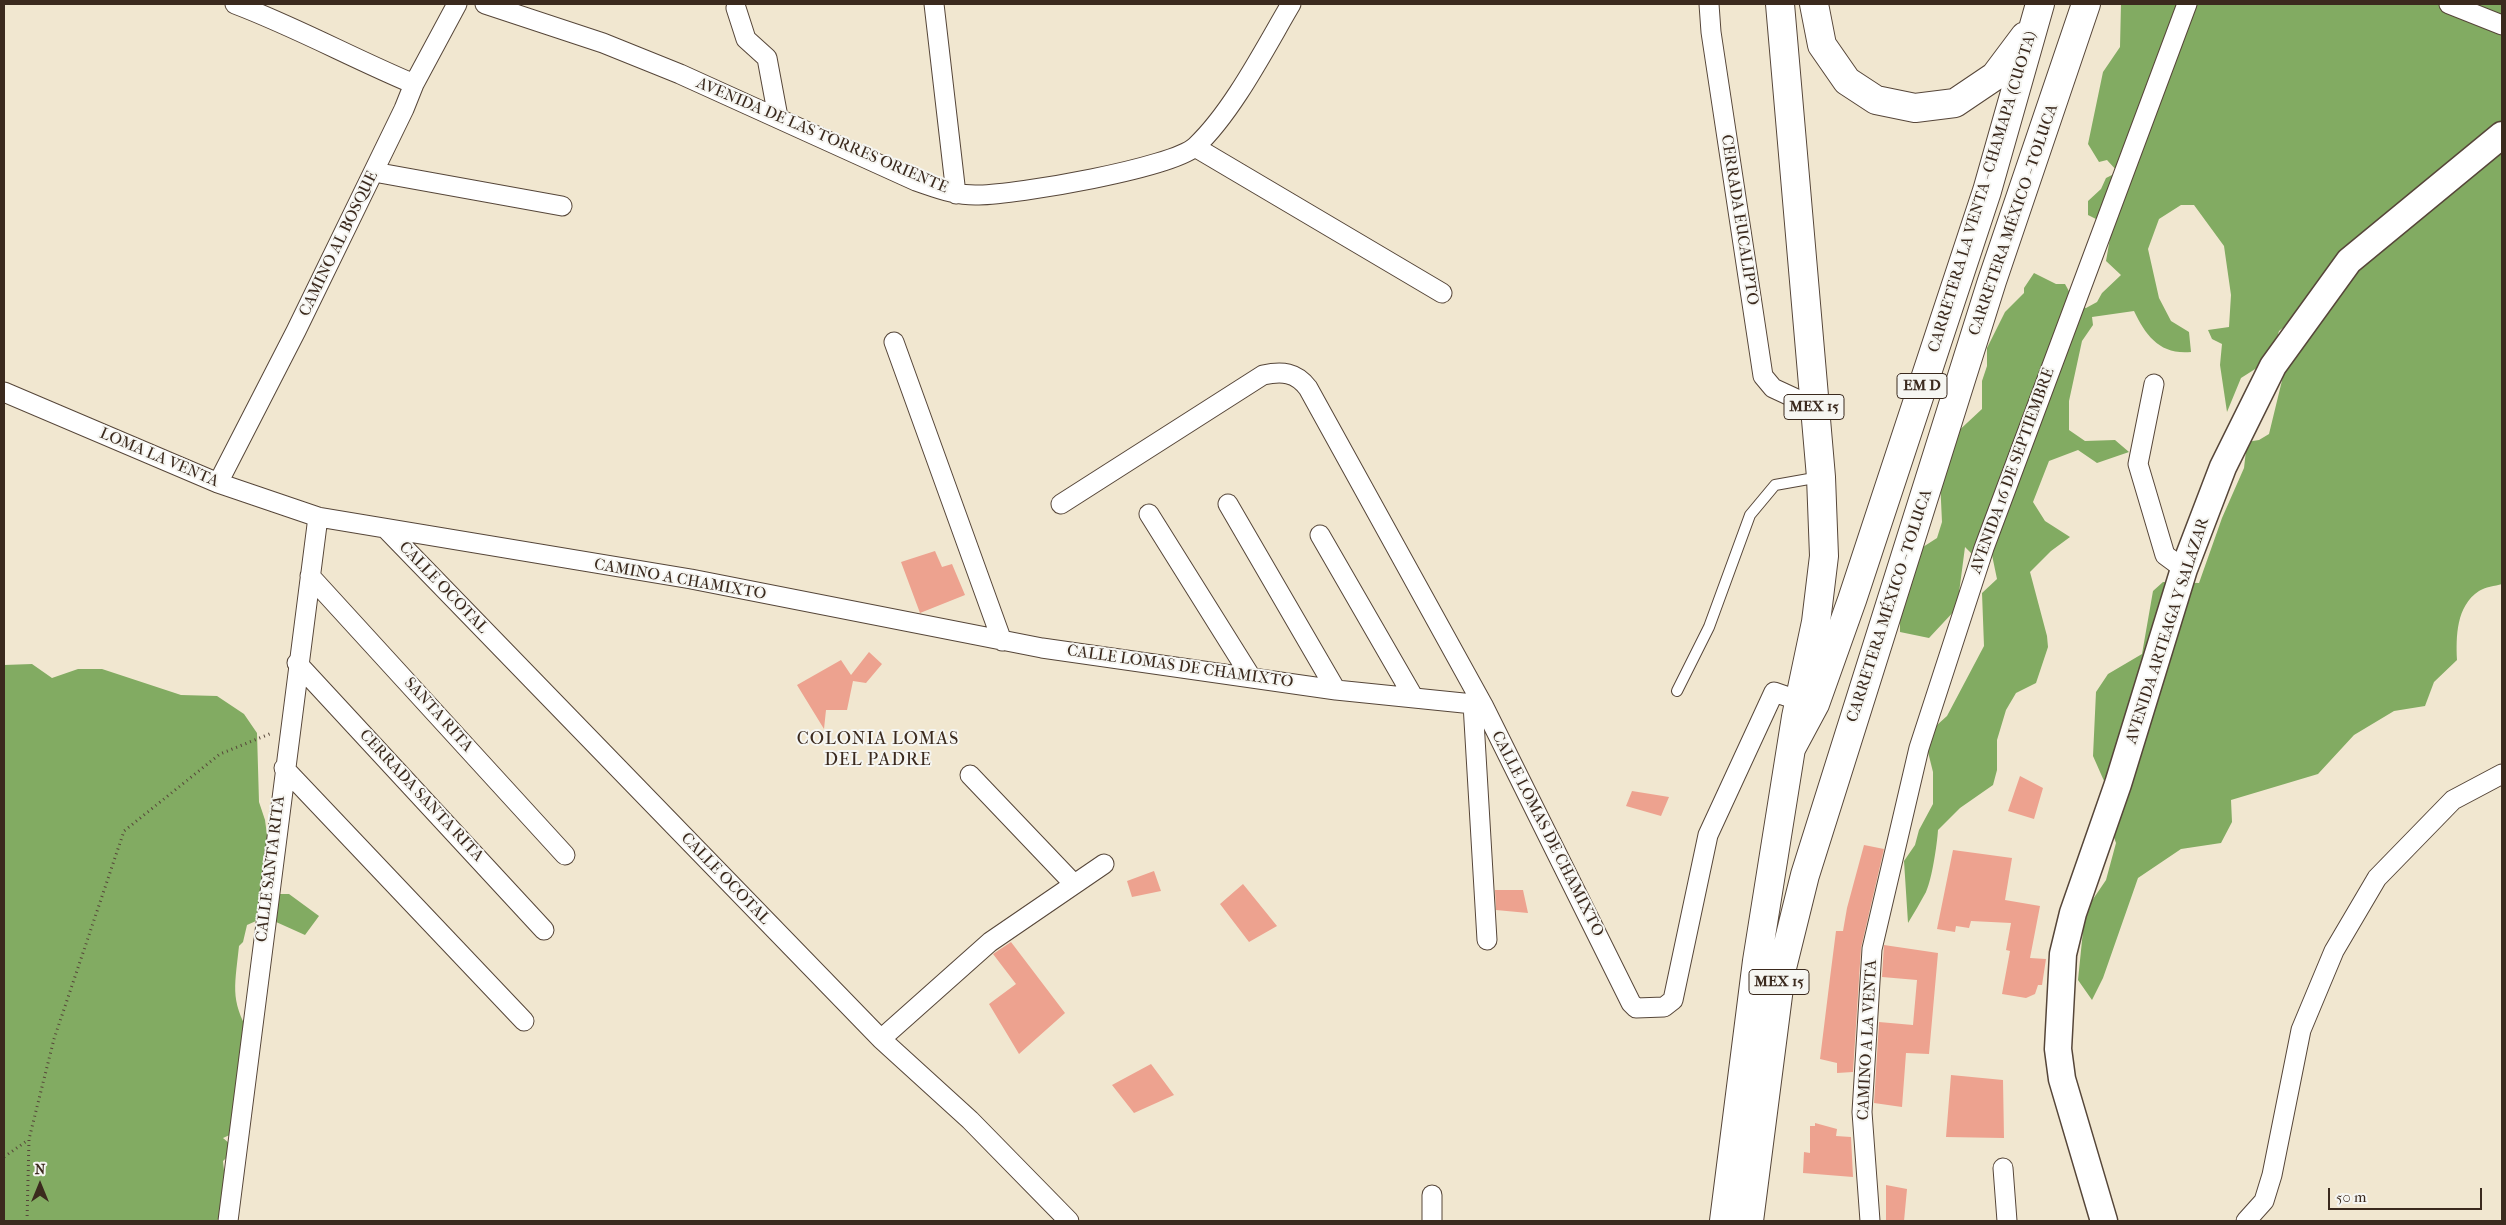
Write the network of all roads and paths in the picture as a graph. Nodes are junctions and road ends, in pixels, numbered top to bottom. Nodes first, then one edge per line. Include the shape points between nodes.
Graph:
1 (235, 4) edge
2 (457, 4) edge
3 (485, 4) edge
4 (934, 4) edge
5 (1291, 4) edge
6 (1709, 4) edge
7 (1770, 4) edge
8 (1780, 4) edge
9 (1814, 4) edge
10 (2086, 4) edge
11 (2187, 4) edge
12 (2449, 4) edge
13 (736, 8) dead end
14 (2038, 12) edge
15 (2502, 25) edge
16 (1784, 47) junction
17 (414, 84) junction
18 (778, 118) junction
19 (2502, 135) edge
20 (1195, 147) junction
21 (374, 172) junction
22 (956, 194) junction
23 (562, 206) dead end
24 (1442, 293) dead end
25 (894, 342) dead end
26 (2154, 384) dead end
27 (4, 392) edge
28 (1814, 406) junction
29 (1821, 477) junction
30 (218, 483) junction
31 (1061, 504) dead end
32 (1228, 504) dead end
33 (1149, 514) dead end
34 (318, 517) junction
35 (387, 530) junction
36 (1320, 535) dead end
37 (2184, 569) junction
38 (310, 576) junction
39 (1002, 641) junction
40 (1042, 648) joint
41 (297, 663) junction
42 (1251, 676) junction
43 (1336, 690) junction
44 (1677, 691) dead end
45 (1414, 698) junction
46 (1800, 701) junction
47 (1478, 704) junction
48 (290, 726) junction
49 (1793, 745) junction
50 (284, 768) junction
51 (970, 774) dead end
52 (2502, 774) edge
53 (565, 855) dead end
54 (1104, 864) dead end
55 (1073, 883) junction
56 (544, 930) dead end
57 (1487, 940) dead end
58 (1872, 949) joint
59 (524, 1022) dead end
60 (881, 1040) junction
61 (29, 1139) junction
62 (4, 1157) edge
63 (2004, 1168) dead end
64 (1432, 1195) dead end
65 (27, 1221) edge
66 (228, 1221) edge
67 (1069, 1221) edge
68 (1432, 1221) edge
69 (1724, 1221) edge
70 (1749, 1221) edge
71 (1870, 1221) edge
72 (2007, 1221) edge
73 (2104, 1221) edge
74 (2246, 1221) edge

1 - 17 street
2 - 17 street, CAMINO AL BOSQUE
3 - 18 street, AVENIDA DE LAS TORRES ORIENTE via 603,43
4 - 22 street
5 - 20 street, AVENIDA DE LAS TORRES ORIENTE via 1242,86 1210,132
6 - 28 street, CERRADA EUCALIPTO via 1763,376 1773,388
7 - 16 street
8 - 16 main road, MEX 15
9 - 14 main road via 1822,45 1847,81 1876,100 1915,108 1955,103 1995,76
10 - 70 main road, CARRETERA MÉXICO - TOLUCA / MEX 15 via 1992,281 1805,875 1781,972
11 - 58 street, AVENIDA 16 DE SEPTIEMBRE via 1984,548 1920,748
12 - 15 street
13 - 18 street via 746,39 767,58
14 - 49 main road, CARRETERA LA VENTA - CHAMAPA (CUOTA) / EM D via 1987,191 1852,600 1815,704
16 - 28 main road, MEX 15
17 - 21 street, CAMINO AL BOSQUE
18 - 22 street, AVENIDA DE LAS TORRES ORIENTE via 916,181
19 - 37 street, AVENIDA ARTEAGA Y SALAZAR via 2349,261 2273,366 2223,467
20 - 22 street, AVENIDA DE LAS TORRES ORIENTE via 1169,160 1132,170 998,194
20 - 24 street
21 - 23 street
21 - 30 street, CAMINO AL BOSQUE
25 - 39 street
26 - 37 street via 2138,464 2165,555
27 - 30 street, LOMA LA VENTA
28 - 29 main road, MEX 15
29 - 44 lane via 1774,484 1750,515 1709,627
29 - 46 main road, MEX 15 via 1824,556 1816,622
30 - 34 street, LOMA LA VENTA
31 - 47 street via 1263,375 1278,372 1301,379
32 - 43 street
33 - 42 street
34 - 35 street, CAMINO A CHAMIXTO
34 - 38 street, CALLE SANTA RITA
35 - 39 street, CAMINO A CHAMIXTO via 691,580
35 - 60 street, CALLE OCOTAL
36 - 45 street
37 - 73 street, AVENIDA ARTEAGA Y SALAZAR via 2118,784 2073,913 2063,954 2058,1049 2062,1080
38 - 41 street, CALLE SANTA RITA
38 - 53 street, SANTA RITA
39 - 40 street, CAMINO A CHAMIXTO
40 - 42 street, CALLE LOMAS DE CHAMIXTO
41 - 48 street, CALLE SANTA RITA
41 - 56 street, CERRADA SANTA RITA
42 - 43 street, CALLE LOMAS DE CHAMIXTO
43 - 45 street, CALLE LOMAS DE CHAMIXTO
45 - 47 street, CALLE LOMAS DE CHAMIXTO
46 - 47 street, CALLE LOMAS DE CHAMIXTO via 1774,692 1708,835 1673,1000 1664,1007 1653,1009 1636,1008 1631,1003
46 - 49 main road, MEX 15
47 - 57 street
48 - 50 street, CALLE SANTA RITA
48 - 61 path via 220,754 124,830 54,1039
49 - 69 main road, MEX 15 via 1757,962
50 - 59 street
50 - 66 street, CALLE SANTA RITA
51 - 55 street
52 - 74 street via 2453,800 2377,878 2339,943 2301,1030 2264,1201
54 - 55 street
55 - 60 street via 990,942
58 - 71 street, CAMINO A LA VENTA via 1862,1112
60 - 67 street, CALLE OCOTAL via 970,1120
61 - 62 path
61 - 65 path
63 - 72 street
64 - 68 street

